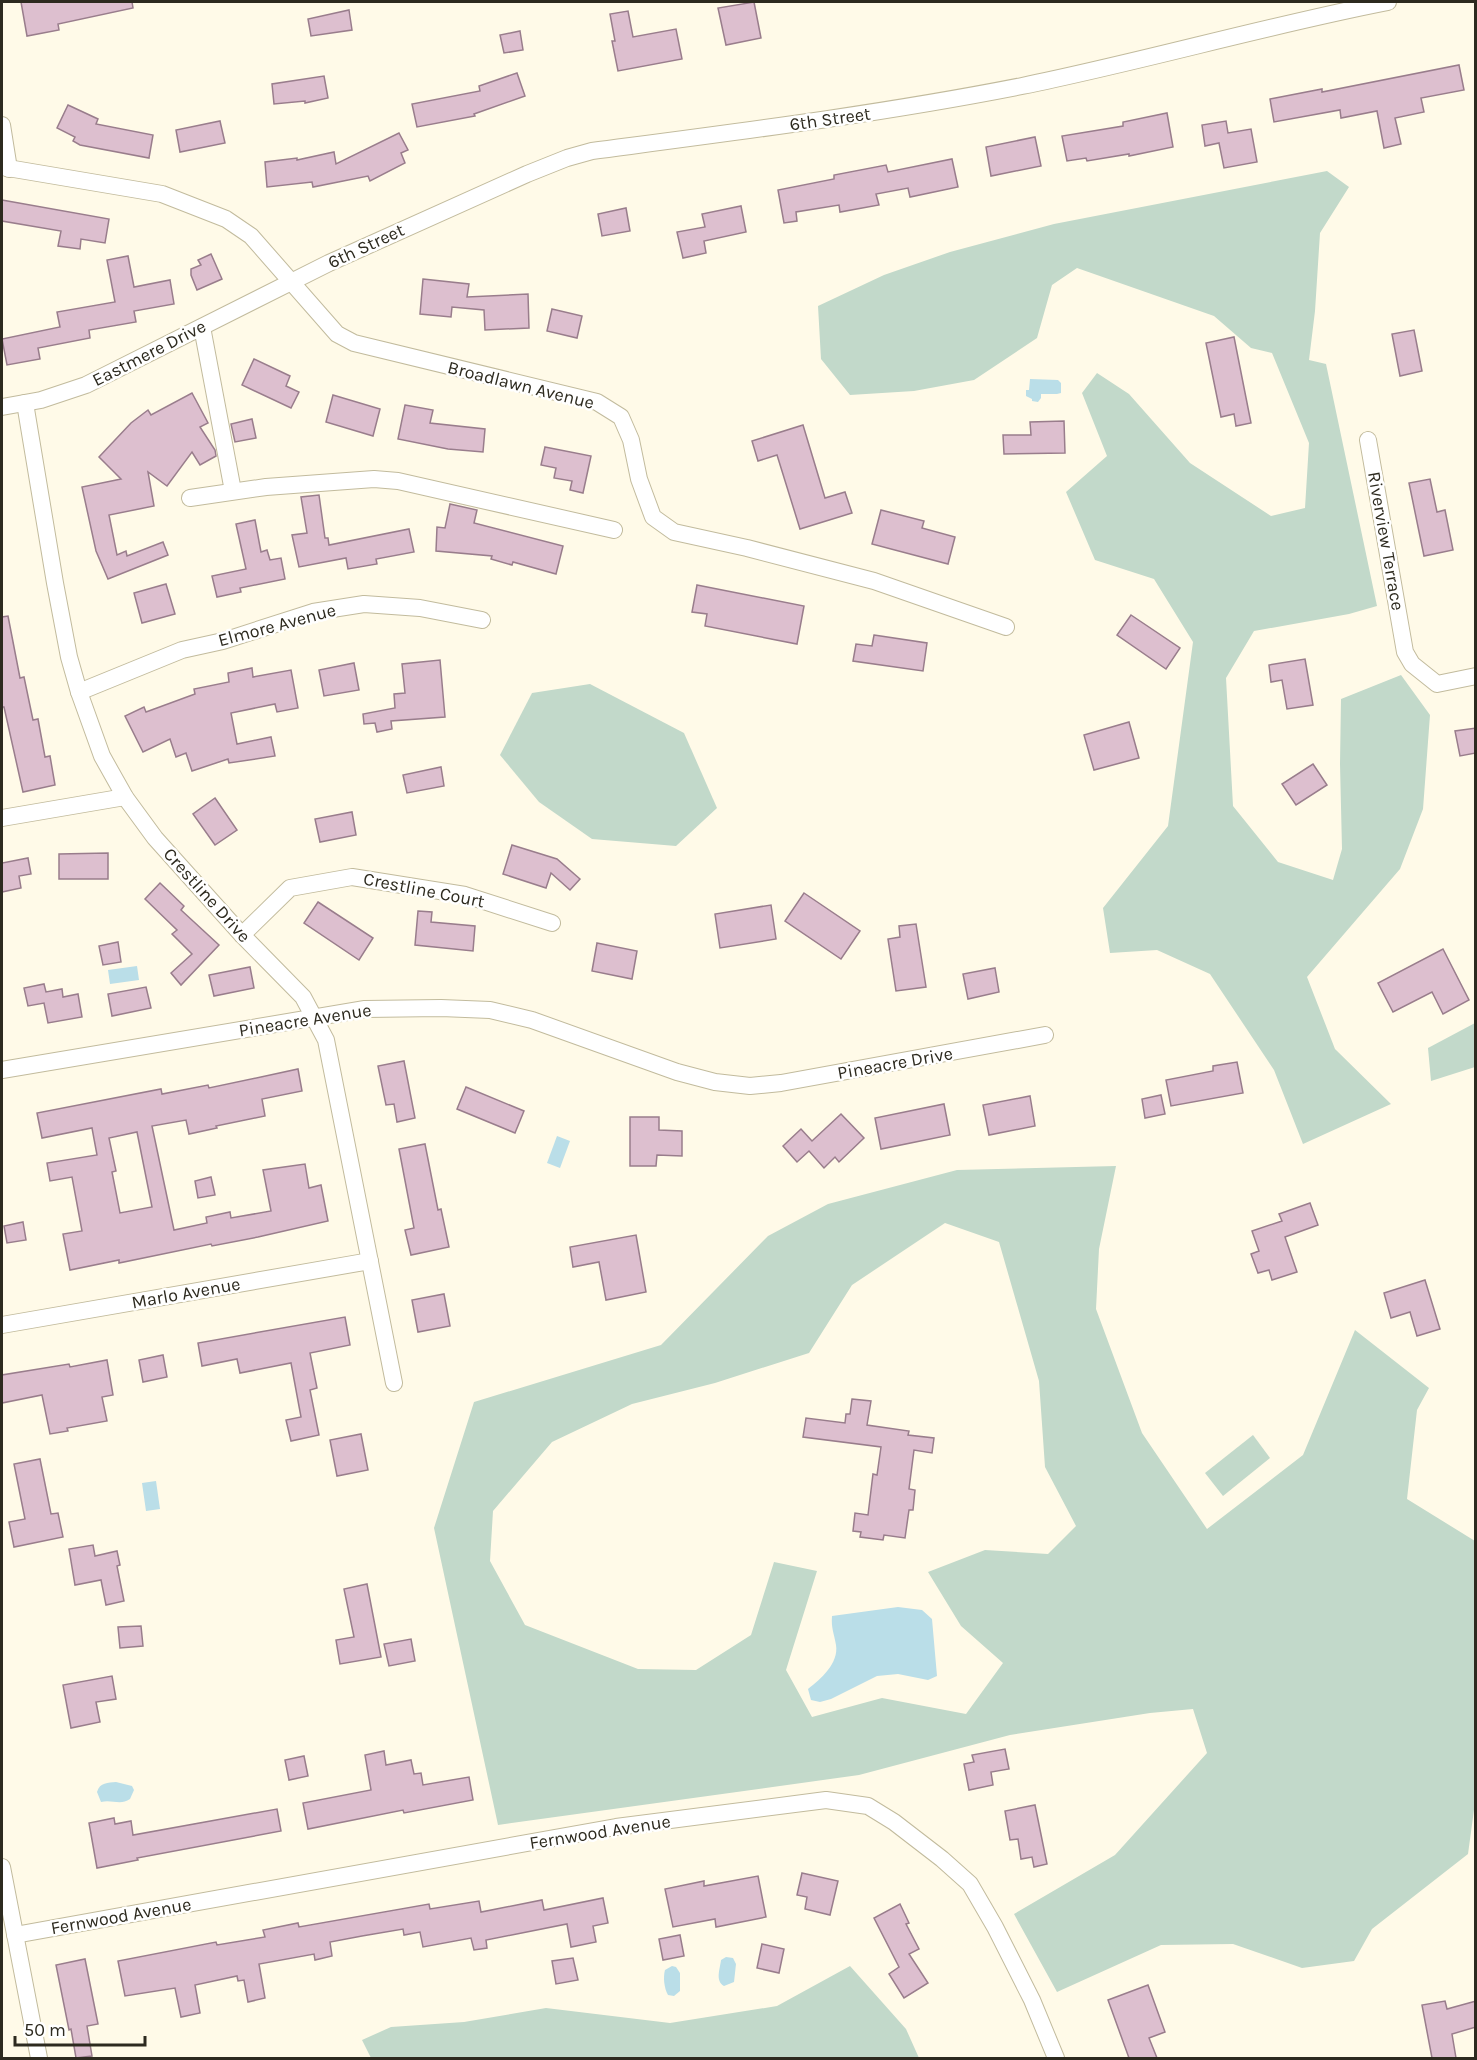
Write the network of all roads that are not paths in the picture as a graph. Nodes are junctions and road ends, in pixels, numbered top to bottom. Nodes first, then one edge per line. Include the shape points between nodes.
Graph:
1 (1388, 2) edge
2 (1342, 5) edge
3 (2, 125) edge
4 (5, 168) edge
5 (290, 282) junction
6 (202, 327) junction
7 (25, 403) junction
8 (2, 407) edge
9 (1368, 440) dead end
10 (233, 491) junction
11 (190, 498) dead end
12 (614, 530) dead end
13 (482, 620) dead end
14 (1006, 627) dead end
15 (1476, 676) edge
16 (79, 692) junction
17 (125, 797) junction
18 (2, 818) edge
19 (552, 923) dead end
20 (242, 935) junction
21 (314, 1018) junction
22 (1045, 1035) dead end
23 (2, 1070) edge
24 (744, 1086) joint
25 (370, 1261) junction
26 (2, 1325) edge
27 (394, 1383) dead end
28 (2, 1867) edge
29 (6, 1911) edge
30 (15, 1935) junction
31 (39, 2058) edge
32 (1056, 2058) edge

1 - 2 street, 6th Street
2 - 5 street, 6th Street via 1111,67 1010,88 814,122 592,151 463,202
3 - 4 street
4 - 5 street, Broadlawn Avenue via 162,194 226,219 251,236
5 - 6 street, Eastmere Drive
5 - 14 street, Broadlawn Avenue via 337,334 354,343 597,402 621,417 653,517 674,532 874,581
6 - 7 street, Eastmere Drive via 86,385
6 - 10 street
7 - 8 street, Eastmere Drive
7 - 16 street, Crestline Drive via 57,593
9 - 15 street, Riverview Terrace via 1405,652 1412,664 1437,684
10 - 11 street
10 - 12 street via 374,479 398,481
13 - 16 street, Elmore Avenue via 420,608 364,604 313,612 182,650
16 - 17 street, Crestline Drive via 102,756
17 - 18 street
17 - 20 street, Crestline Drive
19 - 20 street, Crestline Court via 465,895 352,876 290,888
20 - 21 street, Crestline Drive via 303,997
21 - 23 street, Pineacre Avenue
21 - 24 street, Pineacre Avenue via 365,1009 490,1010 532,1020 677,1072
21 - 25 street, Crestline Drive via 326,1040
22 - 24 street, Pineacre Drive via 781,1083
25 - 26 street, Marlo Avenue
25 - 27 street, Crestline Drive
28 - 29 street
29 - 30 street
30 - 31 street
30 - 32 street, Fernwood Avenue via 616,1827 826,1800 868,1806 902,1828 970,1884 1032,2000

